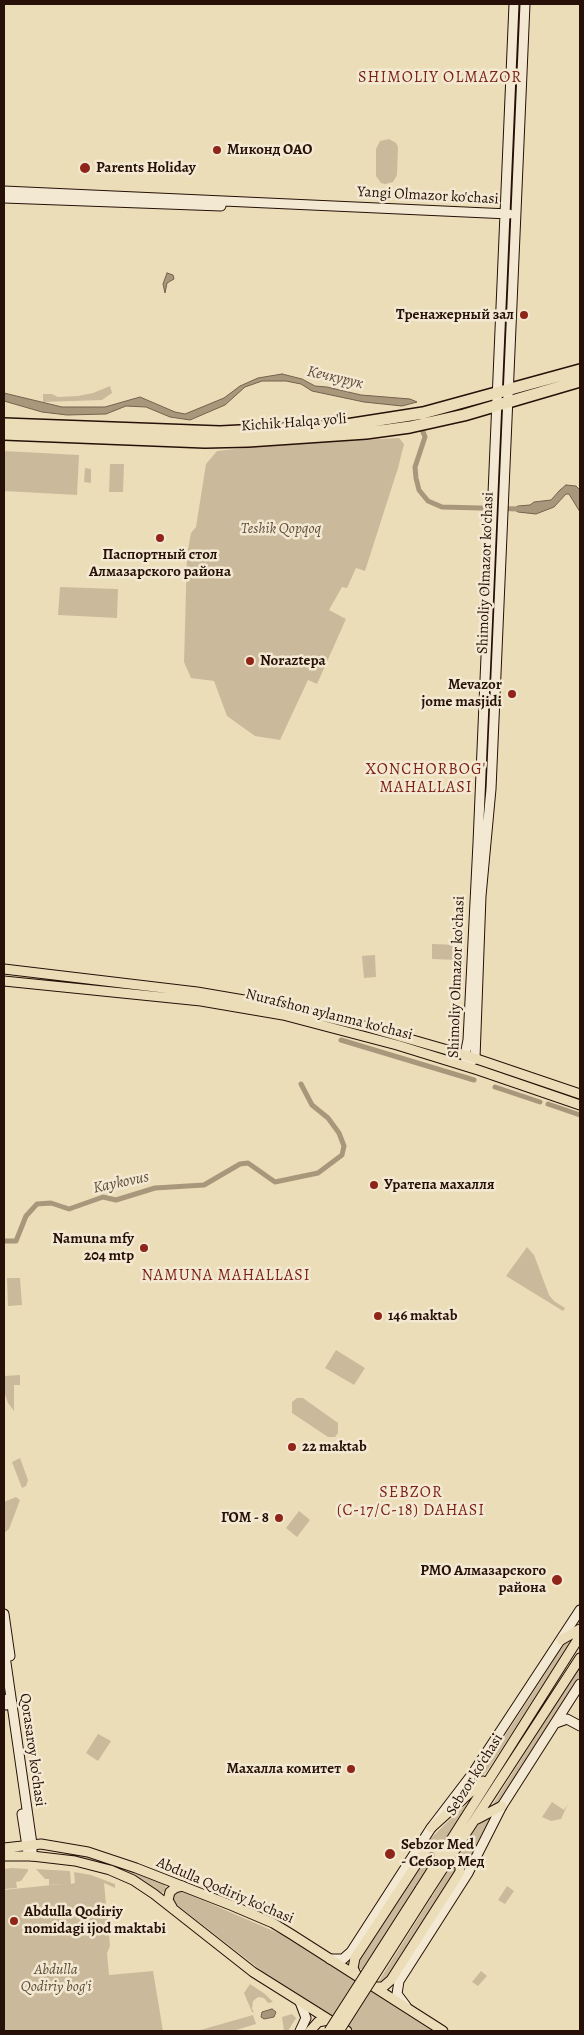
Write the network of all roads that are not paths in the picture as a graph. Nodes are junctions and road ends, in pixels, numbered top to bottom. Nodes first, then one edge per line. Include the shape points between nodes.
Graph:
1 (514, 4) edge
2 (525, 4) edge
3 (509, 125) junction
4 (520, 125) junction
5 (4, 191) edge
6 (4, 198) edge
7 (505, 216) junction
8 (517, 216) junction
9 (580, 370) edge
10 (580, 381) edge
11 (502, 397) junction
12 (408, 422) junction
13 (4, 424) edge
14 (4, 434) edge
15 (478, 896) junction
16 (4, 969) edge
17 (96, 979) junction
18 (4, 981) edge
19 (94, 989) junction
20 (474, 999) junction
21 (284, 1011) junction
22 (465, 1055) junction
23 (475, 1058) junction
24 (467, 1066) junction
25 (580, 1094) edge
26 (580, 1105) edge
27 (580, 1610) edge
28 (4, 1614) edge
29 (580, 1629) edge
30 (580, 1636) edge
31 (561, 1640) junction
32 (4, 1649) edge
33 (580, 1658) edge
34 (580, 1684) edge
35 (4, 1691) edge
36 (570, 1700) junction
37 (7, 1704) edge
38 (580, 1721) edge
39 (555, 1723) junction
40 (580, 1726) edge
41 (491, 1774) junction
42 (502, 1806) junction
43 (474, 1820) junction
44 (431, 1828) junction
45 (29, 1845) junction
46 (4, 1848) edge
47 (4, 1856) edge
48 (30, 1856) junction
49 (442, 1861) junction
50 (184, 1886) junction
51 (423, 1891) junction
52 (173, 1909) junction
53 (330, 1959) junction
54 (357, 1976) junction
55 (375, 1987) junction
56 (300, 2002) junction
57 (412, 2012) junction
58 (328, 2020) junction
59 (300, 2031) edge
60 (310, 2031) edge
61 (329, 2031) edge
62 (339, 2031) edge
63 (347, 2031) edge
64 (443, 2031) edge

1 - 3 main road, Shimoliy Olmazor ko'chasi
2 - 4 main road, Shimoliy Olmazor ko'chasi
3 - 4 main road
3 - 7 main road, Shimoliy Olmazor ko'chasi
4 - 8 main road, Shimoliy Olmazor ko'chasi
5 - 7 main road, Yangi Olmazor ko'chasi
6 - 7 main road, Yangi Olmazor ko'chasi
7 - 8 main road, Yangi Olmazor ko'chasi
7 - 11 main road, Shimoliy Olmazor ko'chasi
8 - 11 main road, Shimoliy Olmazor ko'chasi
9 - 11 highway, Kichik Halqa yo'li
10 - 11 highway, Kichik Halqa yo'li
11 - 12 highway, Kichik Halqa yo'li
11 - 15 main road, Shimoliy Olmazor ko'chasi via 492,502
11 - 15 main road, Shimoliy Olmazor ko'chasi via 503,512 491,789
12 - 13 highway, Kichik Halqa yo'li via 220,432
12 - 14 highway, Kichik Halqa yo'li via 366,433 219,442
15 - 20 main road, Shimoliy Olmazor ko'chasi
16 - 17 main road, Nurafshon aylanma ko'chasi
17 - 19 main road via 98,985
17 - 21 main road, Nurafshon aylanma ko'chasi via 223,995
18 - 19 main road, Nurafshon aylanma ko'chasi
19 - 21 main road, Nurafshon aylanma ko'chasi
20 - 22 main road, Shimoliy Olmazor ko'chasi
20 - 23 main road, Shimoliy Olmazor ko'chasi
21 - 22 main road, Nurafshon aylanma ko'chasi via 364,1026
21 - 24 main road, Nurafshon aylanma ko'chasi
22 - 23 main road, Nurafshon aylanma ko'chasi
22 - 24 main road, Shimoliy Olmazor ko'chasi
23 - 24 main road, Shimoliy Olmazor ko'chasi
23 - 25 main road, Nurafshon aylanma ko'chasi
24 - 26 main road, Nurafshon aylanma ko'chasi
27 - 31 main road, Sebzor ko‘chasi
28 - 37 main road via 13,1674
29 - 31 main road
30 - 41 main road, Sebzor ko‘chasi
31 - 44 main road, Sebzor ko‘chasi via 473,1772
32 - 37 main road, Qorasaroy ko'chasi
33 - 43 main road, Sebzor ko‘chasi
34 - 36 main road
35 - 37 main road, Qorasaroy ko'chasi
36 - 38 main road via 571,1712
36 - 39 main road
37 - 45 main road, Qorasaroy ko'chasi
39 - 40 main road via 567,1719
39 - 42 main road
41 - 44 main road
41 - 49 main road, Sebzor ko‘chasi
42 - 43 main road
42 - 57 main road via 468,1873 398,1984 398,1996
43 - 49 main road, Sebzor ko‘chasi
44 - 53 main road, Sebzor ko‘chasi via 351,1952 343,1959
45 - 46 main road, Abdulla Qodiriy ko'chasi
45 - 48 main road, Qorasaroy ko'chasi
45 - 50 main road, Abdulla Qodiriy ko'chasi via 64,1847 100,1855
47 - 48 main road, Abdulla Qodiriy ko'chasi
48 - 52 main road, Abdulla Qodiriy ko'chasi via 75,1861 110,1870 144,1887
49 - 51 main road, Sebzor ko‘chasi
49 - 54 main road via 436,1848 425,1851 355,1958
49 - 55 main road via 457,1862 460,1872 391,1980 383,1987
50 - 52 main road via 169,1894 168,1900
50 - 53 main road, Abdulla Qodiriy ko'chasi via 273,1923
51 - 61 main road, Sebzor ko‘chasi, bridge
51 - 62 main road, Sebzor ko‘chasi, bridge
52 - 56 main road, Abdulla Qodiriy ko'chasi via 253,1972
53 - 54 main road, Abdulla Qodiriy ko'chasi
54 - 55 main road, Abdulla Qodiriy ko'chasi
55 - 57 main road, Abdulla Qodiriy ko'chasi
56 - 58 main road, Abdulla Qodiriy ko'chasi
56 - 59 main road via 306,2018
57 - 64 main road, Abdulla Qodiriy ko'chasi
58 - 60 main road via 318,2022
58 - 63 main road, Abdulla Qodiriy ko'chasi

